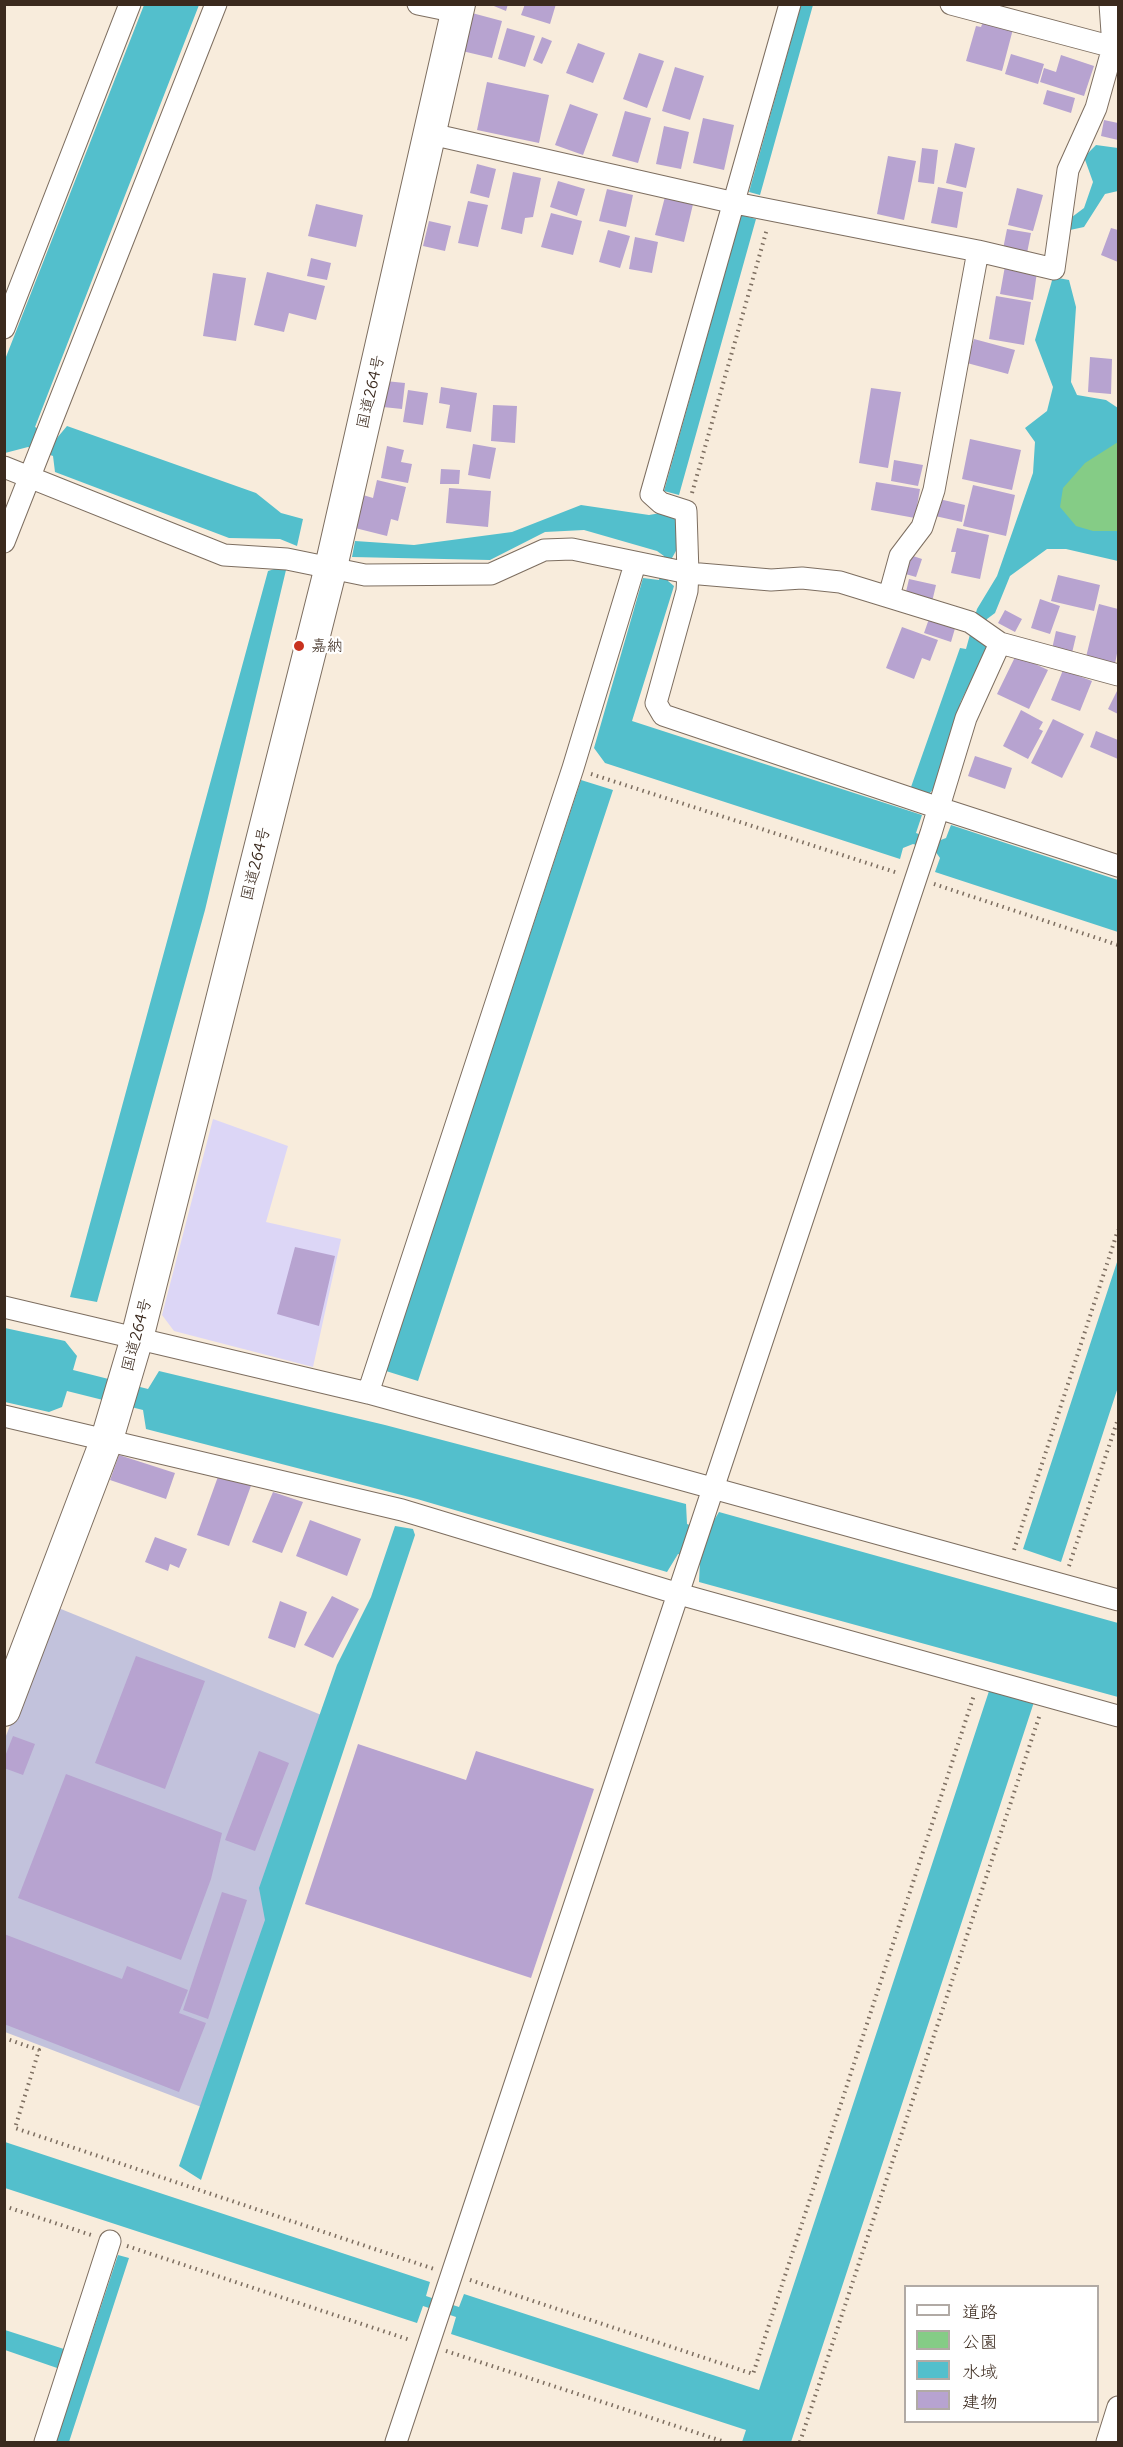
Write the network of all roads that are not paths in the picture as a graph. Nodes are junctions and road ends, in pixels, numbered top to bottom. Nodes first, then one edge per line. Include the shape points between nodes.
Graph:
1 (130, 4) edge
2 (216, 4) edge
3 (418, 4) edge
4 (790, 4) edge
5 (951, 4) edge
6 (1110, 4) edge
7 (458, 8) edge
8 (1113, 47) junction
9 (431, 134) junction
10 (735, 203) junction
11 (978, 251) junction
12 (4, 328) edge
13 (5, 468) edge
14 (29, 477) junction
15 (4, 542) edge
16 (635, 564) junction
17 (331, 567) junction
18 (673, 571) junction
19 (889, 596) junction
20 (986, 633) junction
21 (1119, 675) edge
22 (939, 808) junction
23 (1119, 866) edge
24 (4, 1307) edge
25 (137, 1338) junction
26 (368, 1393) junction
27 (4, 1416) edge
28 (107, 1439) junction
29 (713, 1487) junction
30 (679, 1594) junction
31 (1119, 1600) edge
32 (4, 1710) edge
33 (1119, 1716) edge
34 (110, 2241) road end
35 (1119, 2407) edge
36 (45, 2442) edge
37 (396, 2442) edge
38 (1107, 2442) edge

1 - 12 street
2 - 14 street
3 - 7 street
4 - 10 street
5 - 8 street
6 - 8 street
7 - 9 highway, 国道264号
8 - 11 street via 1096,108 1068,170 1054,269
9 - 10 street
9 - 17 highway, 国道264号
10 - 11 street
10 - 18 street via 651,494 661,503 686,511
11 - 19 street via 934,490 922,527 900,556
13 - 14 street
14 - 15 street
14 - 17 street via 224,555 287,559
16 - 17 street via 572,549 544,550 491,574 365,575
16 - 18 street
16 - 26 street via 573,768
17 - 25 highway, 国道264号
18 - 19 street via 840,582
18 - 22 street via 687,591 656,703 663,715
19 - 20 street
20 - 21 street
20 - 22 street
22 - 23 street
22 - 29 street
24 - 25 street
25 - 26 street
25 - 28 highway, 国道264号
26 - 29 street
27 - 28 street
28 - 30 street via 402,1510
28 - 32 highway, 国道264号
29 - 30 street
29 - 31 street
30 - 33 street
30 - 37 street
34 - 36 street
35 - 38 street

